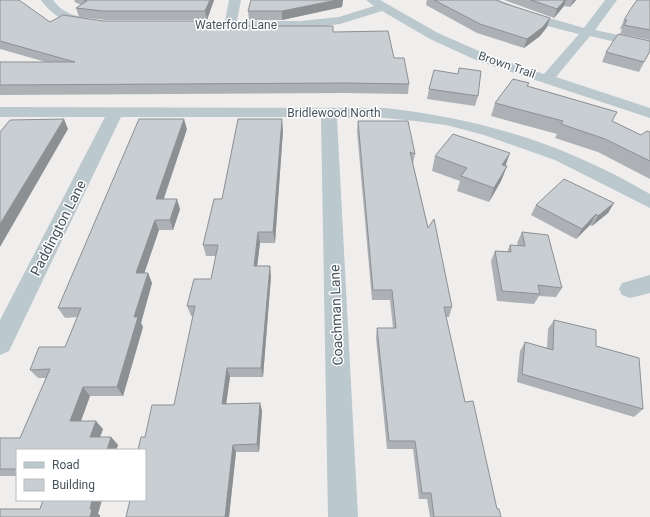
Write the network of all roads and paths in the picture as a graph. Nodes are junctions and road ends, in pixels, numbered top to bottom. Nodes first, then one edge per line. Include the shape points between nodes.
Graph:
1 (47, 0) edge
2 (235, 0) edge
3 (490, 0) edge
4 (611, 0) edge
5 (378, 3) edge
6 (98, 24) edge
7 (160, 25) edge
8 (230, 25) junction
9 (588, 31) junction
10 (650, 46) edge
11 (547, 79) junction
12 (0, 112) edge
13 (115, 112) junction
14 (650, 112) edge
15 (329, 113) junction
16 (650, 202) edge
17 (0, 344) edge
18 (343, 517) edge

1 - 6 street via 55,12 75,21
2 - 8 street
3 - 9 street via 507,9 543,21
4 - 9 street
5 - 8 street, Waterford Lane via 340,20 301,25
5 - 11 street, Brown Trail via 460,48
7 - 8 street, Waterford Lane
9 - 10 street
9 - 11 street
11 - 14 street, Brown Trail
12 - 13 street, Bridlewood North
13 - 15 street, Bridlewood North
13 - 17 street, Paddington Lane
15 - 16 street, Bridlewood North via 385,113 434,118 467,125 545,151 589,170
15 - 18 street, Coachman Lane

